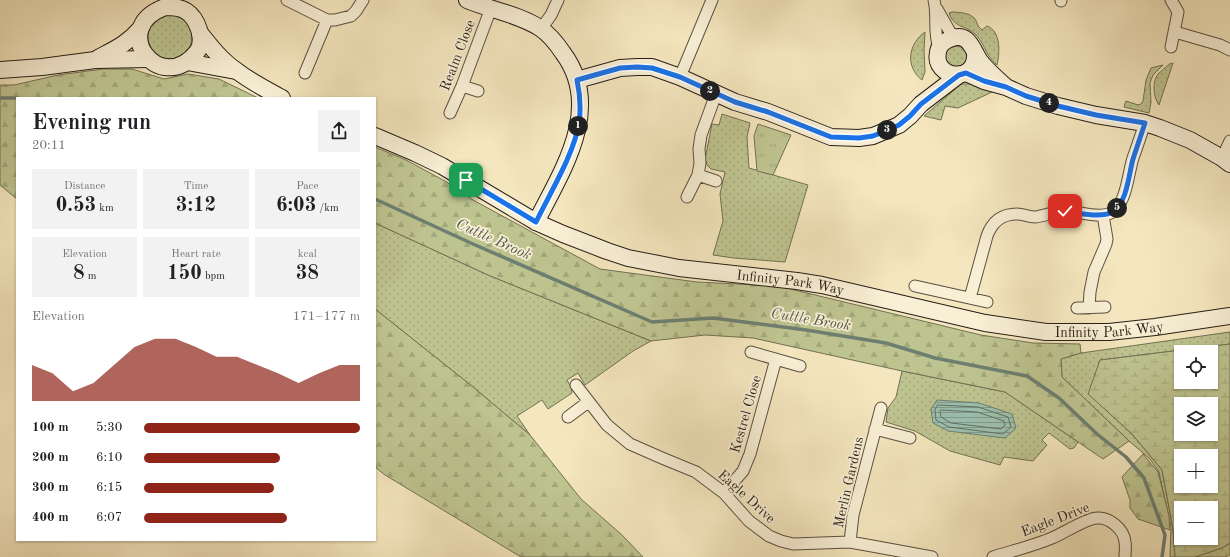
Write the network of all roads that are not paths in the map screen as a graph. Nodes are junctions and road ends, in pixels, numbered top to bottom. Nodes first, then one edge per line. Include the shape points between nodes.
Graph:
1 (287, 0) edge
2 (363, 0) edge
3 (467, 0) edge
4 (558, 0) edge
5 (712, 0) edge
6 (1171, 0) edge
7 (177, 4) edge
8 (935, 4) edge
9 (491, 8) junction
10 (328, 20) junction
11 (140, 29) junction
12 (542, 29) junction
13 (1175, 32) junction
14 (200, 33) junction
15 (957, 37) junction
16 (1171, 47) dead end
17 (939, 48) junction
18 (1230, 50) edge
19 (975, 52) junction
20 (149, 59) junction
21 (95, 60) junction
22 (187, 62) junction
23 (941, 67) junction
24 (0, 70) edge
25 (236, 71) junction
26 (306, 73) dead end
27 (963, 74) junction
28 (680, 77) junction
29 (577, 80) junction
30 (462, 86) junction
31 (1006, 87) junction
32 (478, 91) dead end
33 (716, 94) junction
34 (280, 97) edge
35 (921, 104) junction
36 (450, 113) dead end
37 (1145, 123) junction
38 (376, 136) edge
39 (1230, 141) edge
40 (1226, 161) edge
41 (698, 175) junction
42 (716, 181) dead end
43 (687, 197) dead end
44 (1102, 215) junction
45 (536, 222) junction
46 (915, 286) dead end
47 (970, 298) junction
48 (987, 302) dead end
49 (1105, 307) dead end
50 (1077, 308) dead end
51 (1089, 308) junction
52 (1230, 316) edge
53 (751, 352) dead end
54 (776, 359) junction
55 (800, 366) dead end
56 (576, 385) dead end
57 (588, 402) junction
58 (881, 408) dead end
59 (568, 417) dead end
60 (875, 429) junction
61 (910, 438) dead end
62 (724, 493) junction
63 (850, 542) junction
64 (932, 557) edge
65 (993, 557) edge
66 (1125, 557) edge

1 - 10 street
2 - 10 street via 351,16
3 - 9 street
4 - 12 street
5 - 28 street
6 - 13 street via 1178,12
7 - 11 street via 154,11
7 - 14 street via 191,16
8 - 15 street via 948,29
8 - 17 street
9 - 12 street
9 - 30 street, Realm Close
10 - 26 street
11 - 20 street via 140,46
11 - 21 street via 126,44
12 - 29 street via 567,58
13 - 16 street
13 - 18 street
14 - 22 street via 199,50
14 - 25 street
15 - 17 street via 948,40
15 - 19 street via 969,41
17 - 23 street via 937,57
19 - 27 street via 973,65
19 - 31 street via 991,74
20 - 21 street
20 - 22 street via 166,67
21 - 24 street
22 - 25 street
23 - 27 street via 950,74
23 - 35 street
25 - 34 street
27 - 31 street
27 - 35 street
28 - 29 street via 652,68 637,67 620,68
28 - 33 street
29 - 45 street via 580,93 579,124 573,145
30 - 32 street
30 - 36 street, Realm Close
31 - 37 street via 1058,106
33 - 35 street via 831,137 843,138 873,136 890,129 899,125
33 - 41 street via 701,135
37 - 40 street via 1190,140
37 - 44 street via 1123,198 1114,211
38 - 45 street, Infinity Park Way via 442,166
39 - 40 street
41 - 42 street
41 - 43 street
44 - 47 street via 1065,211 1036,217 1018,214 1000,218 990,227
44 - 51 street via 1107,239 1094,272
45 - 52 street, Infinity Park Way via 588,245 628,258 685,269 822,285 1017,329 1046,332 1109,332
46 - 47 street
47 - 48 street
49 - 51 street
50 - 51 street
53 - 54 street, Kestrel Close
54 - 55 street, Kestrel Close
54 - 62 street, Kestrel Close via 750,454 743,471
56 - 57 street, Eagle Drive
57 - 59 street
57 - 62 street, Eagle Drive via 607,426 630,444 696,472
58 - 60 street, Merlin Gardens
60 - 61 street, Merlin Gardens
60 - 63 street, Merlin Gardens via 853,514
62 - 63 street, Eagle Drive via 749,521 769,536 781,541 793,544
63 - 64 street, Eagle Drive
65 - 66 street, Eagle Drive via 1051,538 1097,518 1116,525 1126,541

